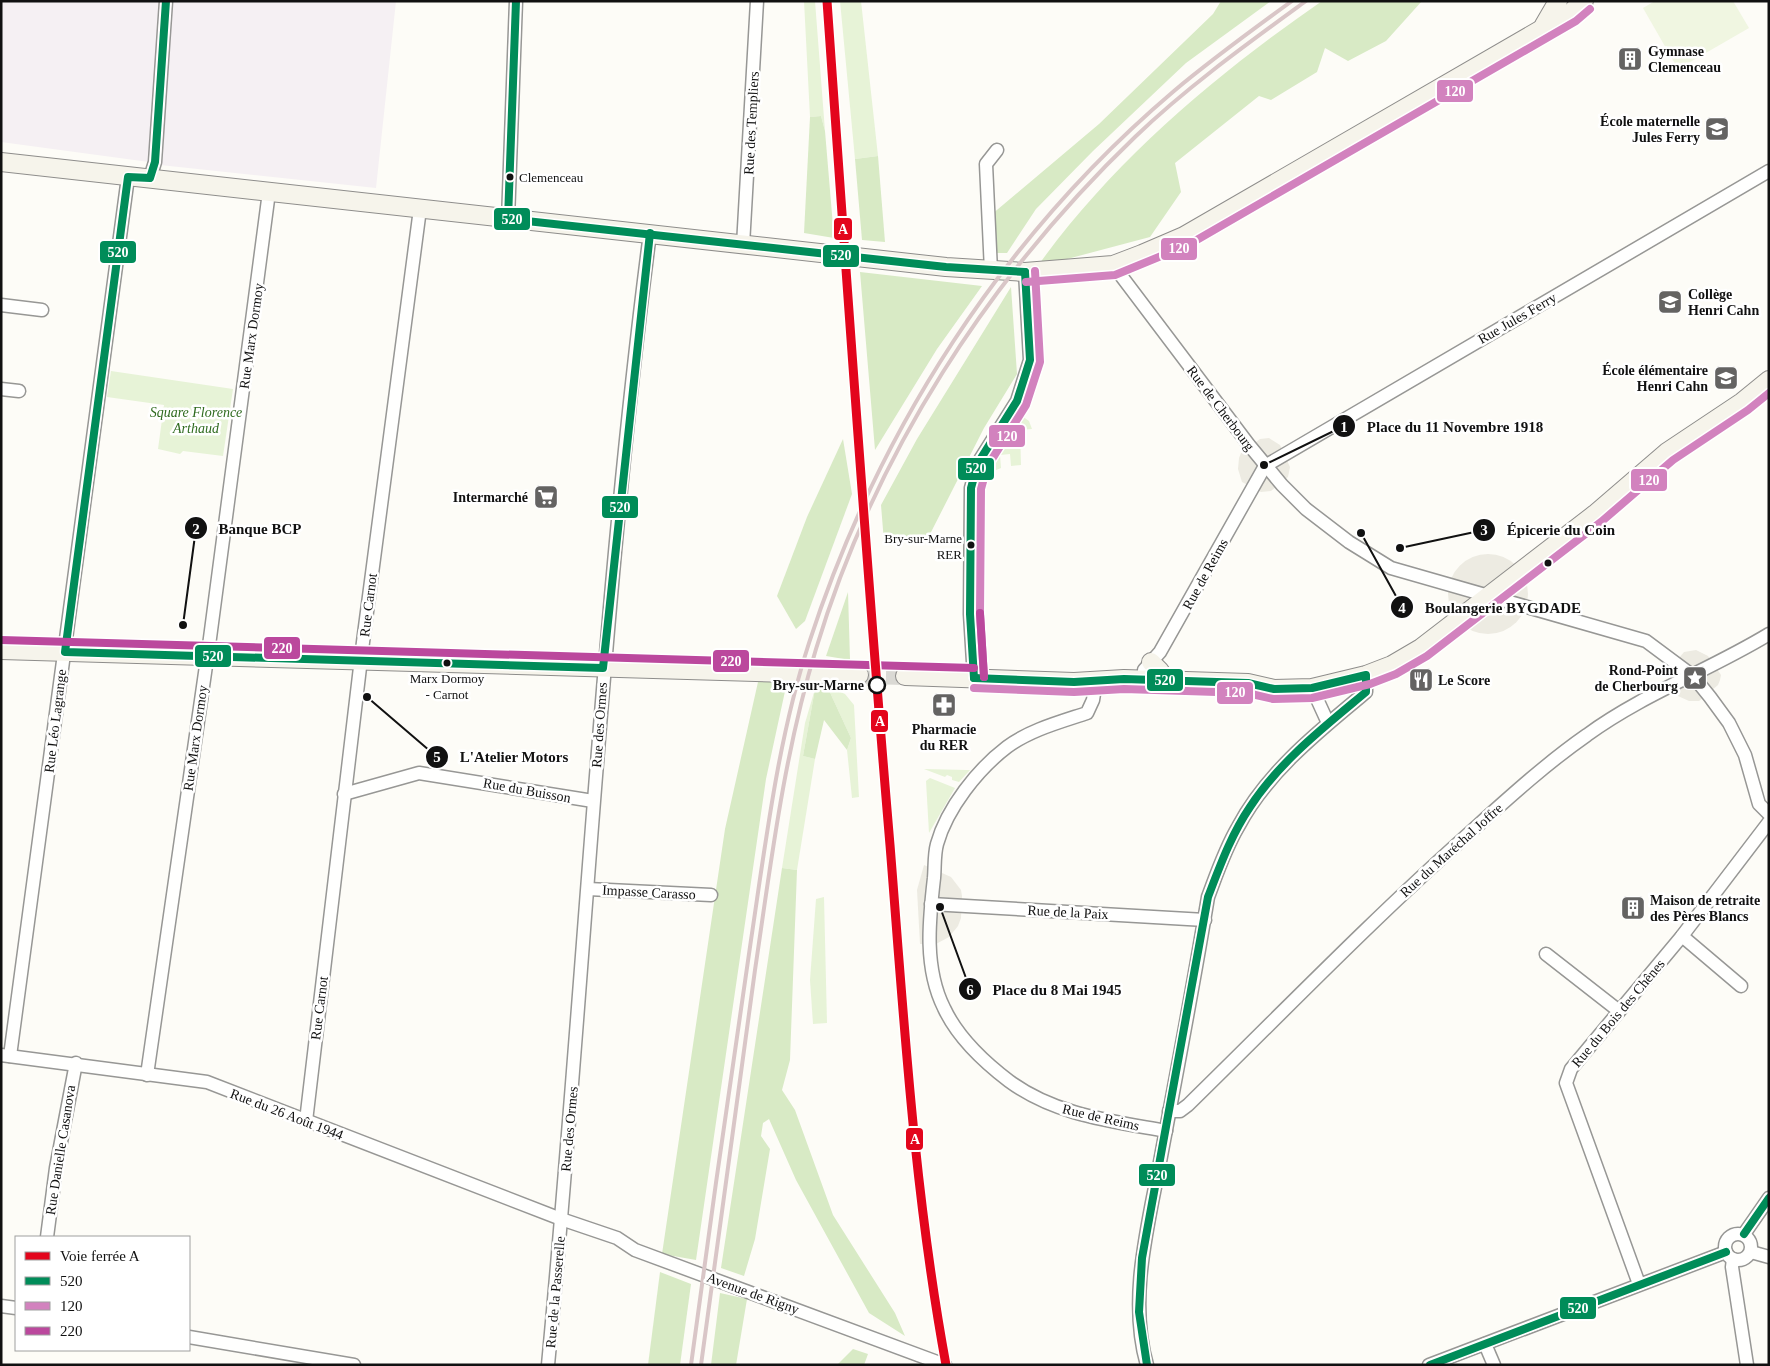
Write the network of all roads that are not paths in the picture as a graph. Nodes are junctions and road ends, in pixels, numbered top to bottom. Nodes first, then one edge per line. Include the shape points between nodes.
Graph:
1 (166, 1) edge
2 (516, 1) edge
3 (757, 1) edge
4 (1558, 1) edge
5 (1584, 1) edge
6 (1544, 26) junction
7 (997, 150) dead end
8 (1, 162) edge
9 (1769, 171) edge
10 (128, 177) junction
11 (150, 178) junction
12 (268, 192) junction
13 (420, 209) junction
14 (508, 219) junction
15 (650, 233) junction
16 (744, 244) junction
17 (1113, 265) junction
18 (991, 271) junction
19 (1025, 272) junction
20 (1, 305) edge
21 (42, 310) dead end
22 (1769, 380) edge
23 (1, 389) edge
24 (19, 391) dead end
25 (1265, 466) junction
26 (1489, 596) junction
27 (1769, 634) edge
28 (1, 650) edge
29 (66, 652) junction
30 (207, 655) junction
31 (361, 660) junction
32 (1151, 662) joint
33 (603, 668) junction
34 (859, 675) tunnel mouth
35 (1366, 675) junction
36 (905, 676) tunnel mouth
37 (1693, 676) junction
38 (974, 678) junction
39 (1152, 680) junction
40 (1096, 681) junction
41 (1312, 688) junction
42 (1328, 724) junction
43 (344, 794) junction
44 (593, 801) junction
45 (1769, 814) edge
46 (1769, 822) edge
47 (588, 889) junction
48 (711, 895) dead end
49 (931, 904) junction
50 (1205, 920) junction
51 (1682, 936) junction
52 (1546, 954) dead end
53 (1741, 986) dead end
54 (1619, 1012) junction
55 (6, 1056) edge
56 (76, 1064) junction
57 (147, 1075) junction
58 (1169, 1111) junction
59 (306, 1121) junction
60 (1166, 1131) junction
61 (1769, 1198) edge
62 (561, 1219) junction
63 (1744, 1234) junction
64 (47, 1236) edge
65 (1751, 1252) junction
66 (1730, 1256) junction
67 (1769, 1257) edge
68 (1639, 1284) junction
69 (1, 1306) edge
70 (15, 1308) edge
71 (190, 1337) edge
72 (1485, 1344) junction
73 (354, 1365) edge
74 (548, 1365) edge
75 (945, 1365) edge
76 (1147, 1365) edge
77 (1428, 1365) edge
78 (1494, 1365) edge
79 (1747, 1365) edge

1 - 11 street via 155,162
2 - 14 street
3 - 16 street, Rue des Templiers
4 - 6 main road
5 - 6 main road
6 - 17 main road via 1184,236
7 - 18 street via 986,164
8 - 10 main road
9 - 25 street, Rue Jules Ferry
10 - 11 main road
10 - 29 street, Rue Léo Lagrange
11 - 12 main road
12 - 13 main road
12 - 30 street, Rue Marx Dormoy
13 - 14 main road
13 - 31 street, Rue Carnot
14 - 15 main road
15 - 16 main road
15 - 33 street, Rue des Ormes
16 - 18 main road
17 - 19 main road
17 - 25 street, Rue de Cherbourg
18 - 19 main road
19 - 38 street via 1030,360 1017,401 978,463 971,488 970,614
20 - 21 street
22 - 26 main road via 1667,452 1595,514
23 - 24 street
25 - 26 street, Rue de Cherbourg via 1306,509 1349,542 1391,568
25 - 32 street, Rue de Reims via 1165,644
26 - 35 main road via 1421,648
26 - 37 street, Rue de Cherbourg via 1646,641
27 - 37 street, Rue du Maréchal Joffre
28 - 29 main road
29 - 30 main road
29 - 55 street, Rue Léo Lagrange
30 - 31 main road
30 - 57 street, Rue Marx Dormoy
31 - 33 main road
31 - 43 street, Rue Carnot
32 - 39 main road via 1160,670
33 - 34 main road
33 - 44 street, Rue des Ormes
35 - 41 main road
35 - 42 street via 1366,692
36 - 38 main road
37 - 45 street, Rue de Cherbourg via 1729,723 1745,755 1759,804
37 - 58 street, Rue du Maréchal Joffre via 1587,734 1500,806 1395,900 1188,1105
38 - 40 main road
39 - 40 main road
39 - 41 main road via 1248,683 1274,689
40 - 49 street, Rue de Reims via 1087,712 1034,732 1007,747 967,789 937,845
41 - 42 street
42 - 50 street via 1272,778 1238,826 1208,897
43 - 44 street, Rue du Buisson via 418,773
43 - 59 street, Rue Carnot
44 - 47 street, Rue des Ormes
46 - 51 street, Rue du Bois des Chênes
47 - 48 street, Impasse Carasso
47 - 62 street, Rue des Ormes
49 - 50 street, Rue de la Paix
49 - 60 street, Rue de Reims via 930,955 937,992 957,1028 990,1066 1027,1093 1065,1111
50 - 58 street
51 - 53 street
51 - 54 street, Rue du Bois des Chênes
52 - 54 street
54 - 68 street, Rue du Bois des Chênes via 1571,1069 1566,1083
55 - 56 street, Rue du 26 Août 1944
56 - 57 street, Rue du 26 Août 1944
56 - 64 street, Rue Danielle Casanova via 56,1168
57 - 59 street, Rue du 26 Août 1944 via 207,1082
58 - 60 street
59 - 62 street, Rue du 26 Août 1944
60 - 76 street via 1141,1284 1140,1322
61 - 63 street
62 - 74 street, Rue de la Passerelle
62 - 75 street, Avenue de Rigny via 618,1238 635,1250
63 - 65 street via 1751,1242
63 - 66 street via 1728,1237 1726,1242
65 - 66 street via 1744,1259
65 - 67 street
66 - 68 street
66 - 79 street
68 - 72 street
69 - 70 street
71 - 73 street
72 - 77 street
72 - 78 street

